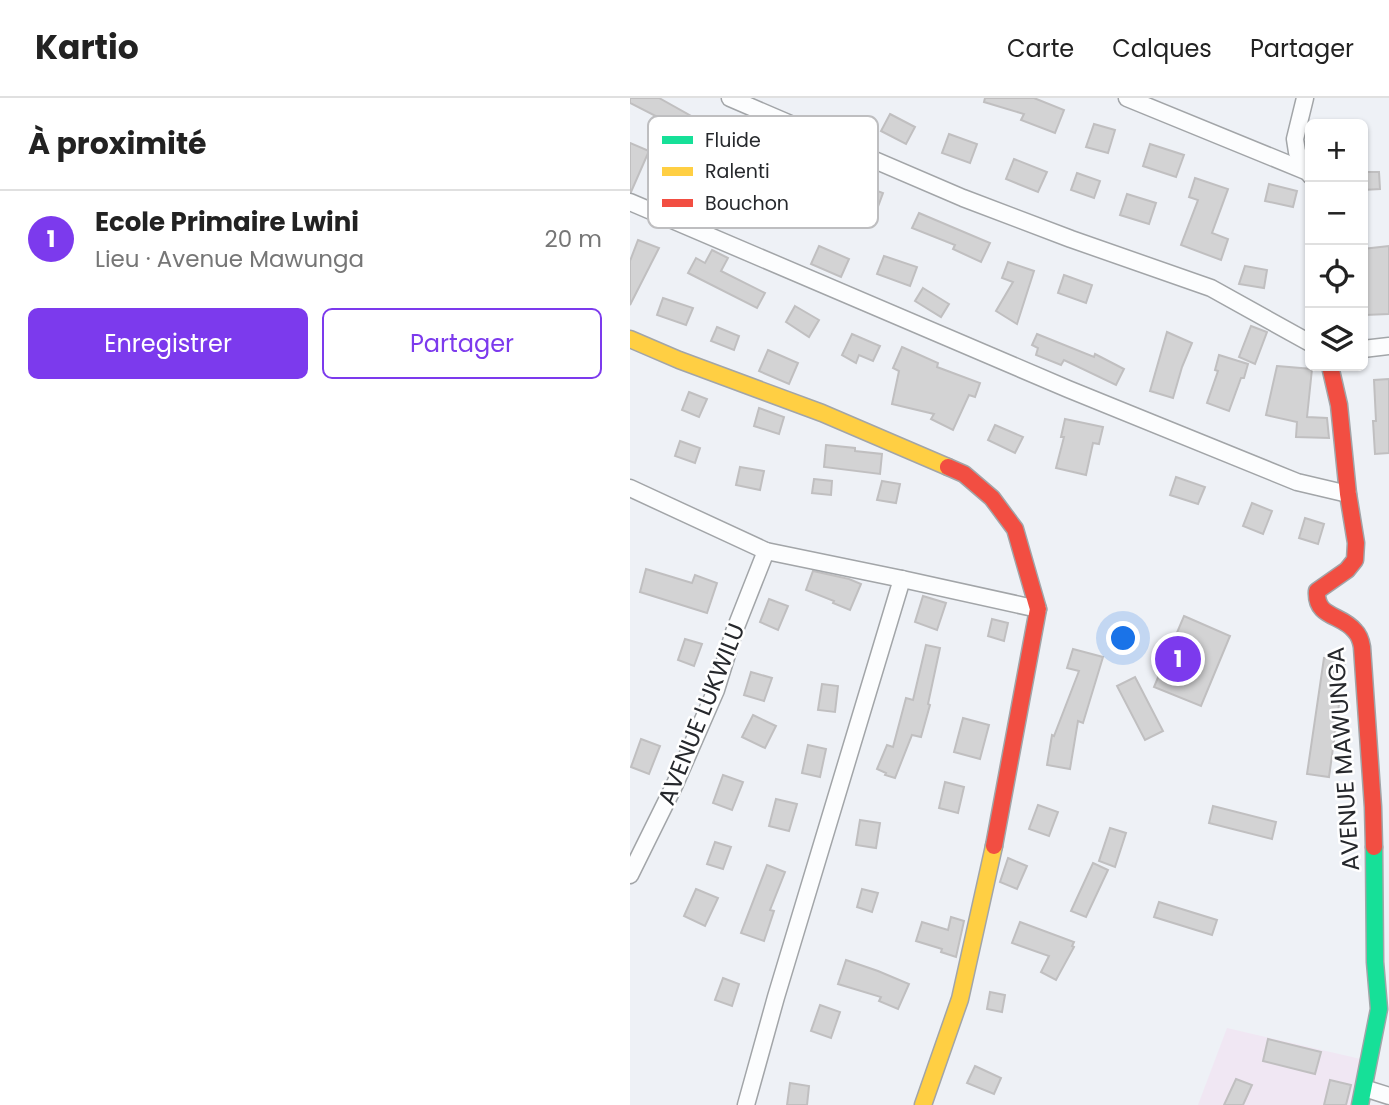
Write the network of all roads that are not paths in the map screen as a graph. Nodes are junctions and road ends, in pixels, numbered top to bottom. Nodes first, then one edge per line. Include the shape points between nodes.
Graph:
1 (730, 98) edge
2 (1127, 98) edge
3 (1304, 98) edge
4 (772, 116) edge
5 (878, 162) edge
6 (1305, 166) edge
7 (1305, 171) edge
8 (630, 202) edge
9 (648, 210) edge
10 (691, 228) edge
11 (630, 339) edge
12 (1305, 340) edge
13 (1389, 346) edge
14 (1368, 348) edge
15 (1331, 371) edge
16 (631, 493) edge
17 (1348, 494) junction
18 (766, 551) junction
19 (902, 579) junction
20 (1038, 609) junction
21 (630, 875) edge
22 (1364, 1088) junction
23 (1389, 1096) edge
24 (746, 1105) edge
25 (923, 1105) edge
26 (1360, 1105) edge

1 - 4 street
2 - 7 street
3 - 6 street via 1295,139
5 - 12 street via 963,198 1211,288
8 - 9 street
10 - 17 street via 1297,482
11 - 20 street via 964,474 992,498 1015,528
13 - 14 street
15 - 17 street, AVENUE MAWUNGA
16 - 18 street
17 - 22 street, AVENUE MAWUNGA via 1355,560 1317,591 1315,598 1325,611 1350,624 1362,646 1379,1009
18 - 19 street
18 - 21 street, AVENUE LUKWILU via 716,690
19 - 20 street
19 - 24 street
20 - 25 street via 960,999
22 - 23 street
22 - 26 street, AVENUE MAWUNGA

